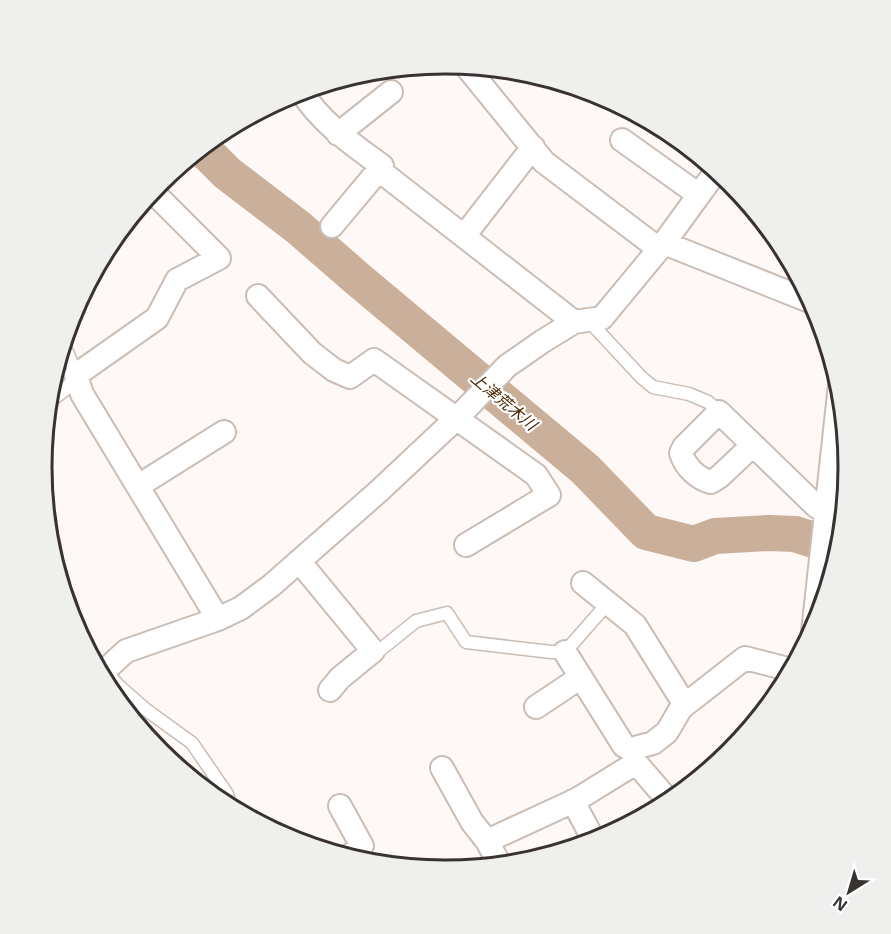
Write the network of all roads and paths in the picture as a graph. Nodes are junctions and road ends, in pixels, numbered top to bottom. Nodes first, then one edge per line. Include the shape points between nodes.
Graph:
1 (474, 75) edge
2 (391, 92) dead end
3 (306, 100) edge
4 (338, 134) junction
5 (622, 140) dead end
6 (533, 147) junction
7 (379, 170) junction
8 (711, 178) edge
9 (699, 195) junction
10 (159, 198) edge
11 (332, 226) dead end
12 (464, 236) junction
13 (662, 246) junction
14 (258, 296) dead end
15 (800, 298) edge
16 (581, 321) junction
17 (69, 354) edge
18 (76, 375) junction
19 (59, 395) edge
20 (719, 412) junction
21 (455, 419) junction
22 (836, 423) edge
23 (224, 432) dead end
24 (753, 445) junction
25 (831, 465) junction
26 (838, 469) edge
27 (138, 486) junction
28 (826, 512) junction
29 (466, 545) dead end
30 (299, 561) junction
31 (584, 582) dead end
32 (817, 596) edge
33 (608, 603) junction
34 (218, 619) junction
35 (373, 651) junction
36 (565, 652) junction
37 (105, 663) edge
38 (783, 668) edge
39 (581, 678) junction
40 (121, 688) edge
41 (330, 690) dead end
42 (685, 705) junction
43 (536, 707) dead end
44 (633, 756) junction
45 (442, 768) dead end
46 (227, 794) edge
47 (663, 794) edge
48 (573, 801) junction
49 (339, 806) dead end
50 (589, 833) edge
51 (487, 841) junction
52 (357, 850) edge
53 (496, 857) edge

1 - 6 street
2 - 4 street
3 - 4 street
4 - 7 street via 382,165
5 - 9 street
6 - 12 street
6 - 13 street via 544,162
7 - 11 street
7 - 12 street
8 - 9 street
9 - 13 street
10 - 18 street via 219,258 177,280 158,318
12 - 16 street
13 - 15 street
13 - 16 street via 602,318
14 - 21 street via 312,353 334,370 351,377 374,360
16 - 20 lane via 653,387 689,394
16 - 21 street via 507,366
17 - 18 lane
18 - 19 lane
18 - 27 street via 82,394
20 - 24 street
20 - 24 street via 684,447 684,462 703,480 711,482
21 - 29 street via 536,475 549,495
21 - 30 street
22 - 25 street
23 - 27 street
24 - 28 street
25 - 26 street
25 - 28 street
27 - 34 street
28 - 32 street
30 - 34 street via 241,608
30 - 35 street
31 - 33 street
33 - 36 lane
33 - 42 street via 635,625
34 - 37 street via 126,651
35 - 36 lane via 380,650 416,621 447,613 466,642
35 - 41 street
36 - 39 street
38 - 42 street via 744,658
39 - 43 street
39 - 44 street
40 - 46 lane via 192,743
42 - 44 street via 668,732
44 - 47 street
44 - 48 street
45 - 51 street
48 - 50 street
48 - 51 street
49 - 52 street via 362,846
51 - 53 street

